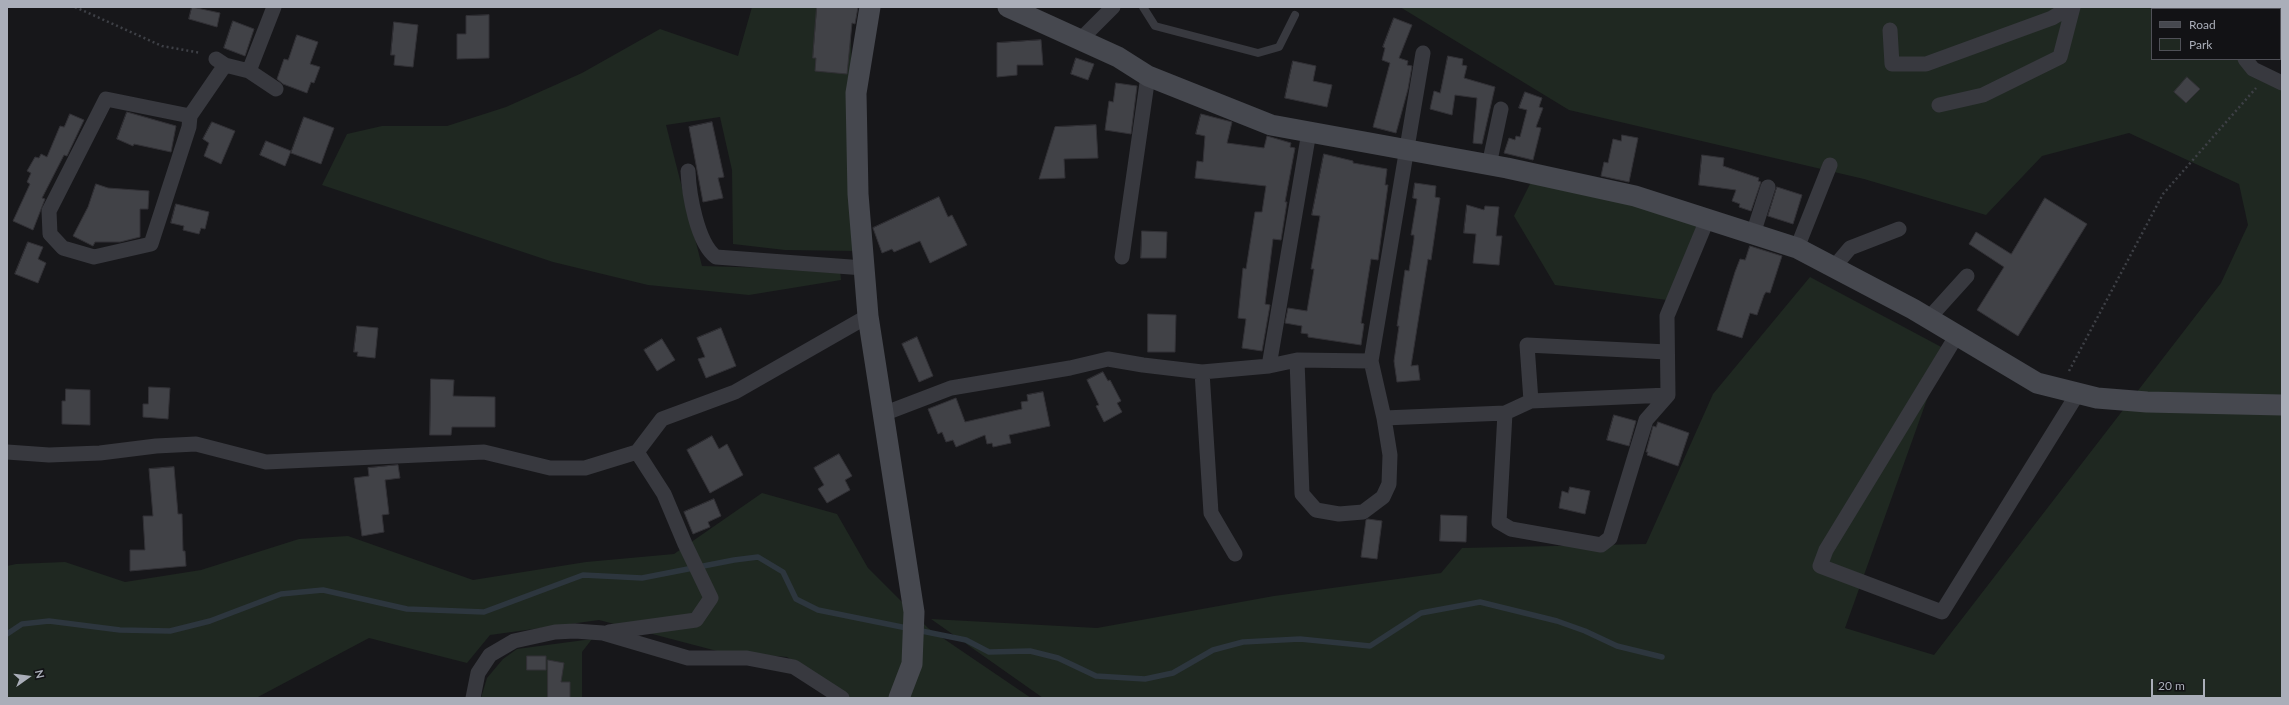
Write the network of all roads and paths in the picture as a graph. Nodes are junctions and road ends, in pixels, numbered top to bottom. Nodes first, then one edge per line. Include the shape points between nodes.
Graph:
1 (75, 7) edge
2 (274, 7) edge
3 (870, 7) edge
4 (1008, 7) edge
5 (1113, 7) edge
6 (1143, 7) edge
7 (2071, 7) edge
8 (1295, 15) dead end
9 (1890, 30) dead end
10 (1080, 40) junction
11 (1423, 53) dead end
12 (2246, 60) edge
13 (220, 62) junction
14 (249, 71) junction
15 (1148, 76) junction
16 (2266, 76) junction
17 (2282, 83) edge
18 (276, 89) dead end
19 (1939, 105) dead end
20 (1501, 109) dead end
21 (190, 116) junction
22 (1309, 132) junction
23 (1406, 150) junction
24 (1488, 165) junction
25 (1830, 166) dead end
26 (688, 171) dead end
27 (1768, 187) dead end
28 (1707, 220) junction
29 (1899, 229) dead end
30 (1753, 234) junction
31 (1798, 248) junction
32 (1122, 257) dead end
33 (864, 268) junction
34 (1834, 268) junction
35 (1967, 276) dead end
36 (868, 316) junction
37 (1929, 318) junction
38 (1956, 334) junction
39 (1667, 352) junction
40 (1297, 360) junction
41 (1371, 361) junction
42 (1269, 366) junction
43 (1202, 372) junction
44 (2069, 391) junction
45 (1668, 395) junction
46 (1531, 401) junction
47 (2282, 405) edge
48 (1505, 413) junction
49 (883, 414) junction
50 (1384, 418) junction
51 (7, 452) edge
52 (637, 452) junction
53 (1235, 554) dead end
54 (603, 633) junction
55 (473, 698) edge
56 (842, 698) edge
57 (899, 698) edge

1 - 13 path via 162,46 206,54
2 - 14 street
3 - 33 street via 856,93 858,194
4 - 10 street
5 - 10 street
6 - 8 lane via 1155,26 1258,53 1279,47
7 - 9 street via 2052,18 1926,64 1892,64
7 - 19 street via 2060,57 1983,95
10 - 15 street via 1118,56
11 - 23 street
12 - 16 street via 2253,69
13 - 14 street
13 - 21 street
14 - 18 street
15 - 22 street via 1271,125
15 - 32 street
16 - 17 street
16 - 44 path via 2163,194
20 - 24 street
21 - 21 street via 189,127 151,244 94,257 63,248 50,234 49,211 106,99
22 - 23 street
22 - 42 street
23 - 24 street
23 - 41 street
24 - 28 street via 1635,196
25 - 31 street
26 - 33 street via 689,194 708,250 716,257
27 - 30 street
28 - 30 street
28 - 39 street via 1667,316
29 - 34 street via 1850,248
30 - 31 street
31 - 34 street
33 - 36 street
34 - 37 street
35 - 37 street
36 - 49 street
36 - 52 street via 735,392 662,418
37 - 38 street
38 - 44 street via 2037,383
38 - 44 street via 1826,550 1820,566 1942,612
39 - 45 street
39 - 46 street via 1527,345
40 - 41 street
40 - 42 street
40 - 50 street via 1302,494 1316,510 1338,514 1363,512 1383,497 1389,484 1390,455
41 - 50 street
42 - 43 street
43 - 49 street via 1108,359 951,388
43 - 53 street via 1211,513
44 - 47 street via 2097,398 2147,402
45 - 46 street
45 - 48 street via 1646,420 1610,538 1601,545 1511,529 1498,522
46 - 48 street
48 - 50 street
49 - 57 street via 914,612 912,664
51 - 52 street via 49,455 100,453 196,444 266,462 484,452 550,468 585,468
52 - 54 street via 664,494 684,544 711,598 696,620
54 - 55 street via 554,632 514,641 490,655 478,673
54 - 56 street via 688,658 747,658 794,667

